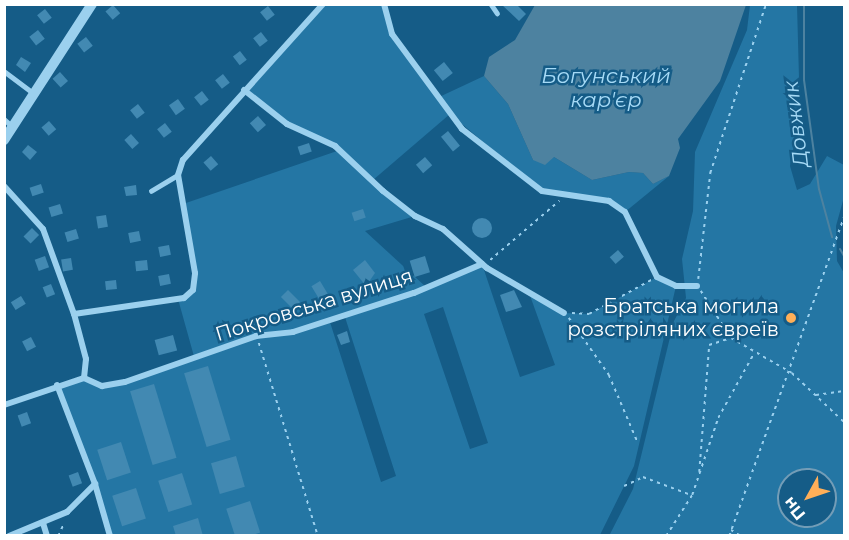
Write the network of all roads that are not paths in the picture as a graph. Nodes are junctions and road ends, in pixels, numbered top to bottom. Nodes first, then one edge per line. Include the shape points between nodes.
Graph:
1 (92, 4) edge
2 (323, 4) edge
3 (384, 4) edge
4 (491, 4) edge
5 (497, 13) dead end
6 (4, 71) edge
7 (244, 90) junction
8 (32, 92) junction
9 (4, 119) edge
10 (13, 127) junction
11 (4, 140) edge
12 (178, 175) junction
13 (4, 186) edge
14 (151, 191) dead end
15 (482, 264) junction
16 (697, 286) road end
17 (564, 313) road end
18 (74, 314) junction
19 (84, 378) junction
20 (57, 385) junction
21 (4, 405) edge
22 (95, 484) junction
23 (43, 523) junction
24 (9, 536) edge
25 (47, 536) edge
26 (110, 536) edge

1 - 8 street
2 - 7 street
3 - 16 street via 392,34 462,129 542,191 609,201 624,212 657,277 676,286
4 - 5 lane
6 - 8 lane
7 - 12 street via 183,160
7 - 15 street via 287,124 335,146 415,216 443,229
8 - 10 street
9 - 10 lane
10 - 11 street
12 - 14 lane
12 - 18 street via 195,273 193,290 184,298
13 - 18 street via 43,229
15 - 17 street
15 - 19 street, Покровська вулиця via 414,293 293,332 256,336 125,382 102,386
18 - 19 street via 86,359
19 - 20 street
20 - 21 street
20 - 22 street
22 - 23 street via 72,508
22 - 26 street
23 - 24 street
23 - 25 street

